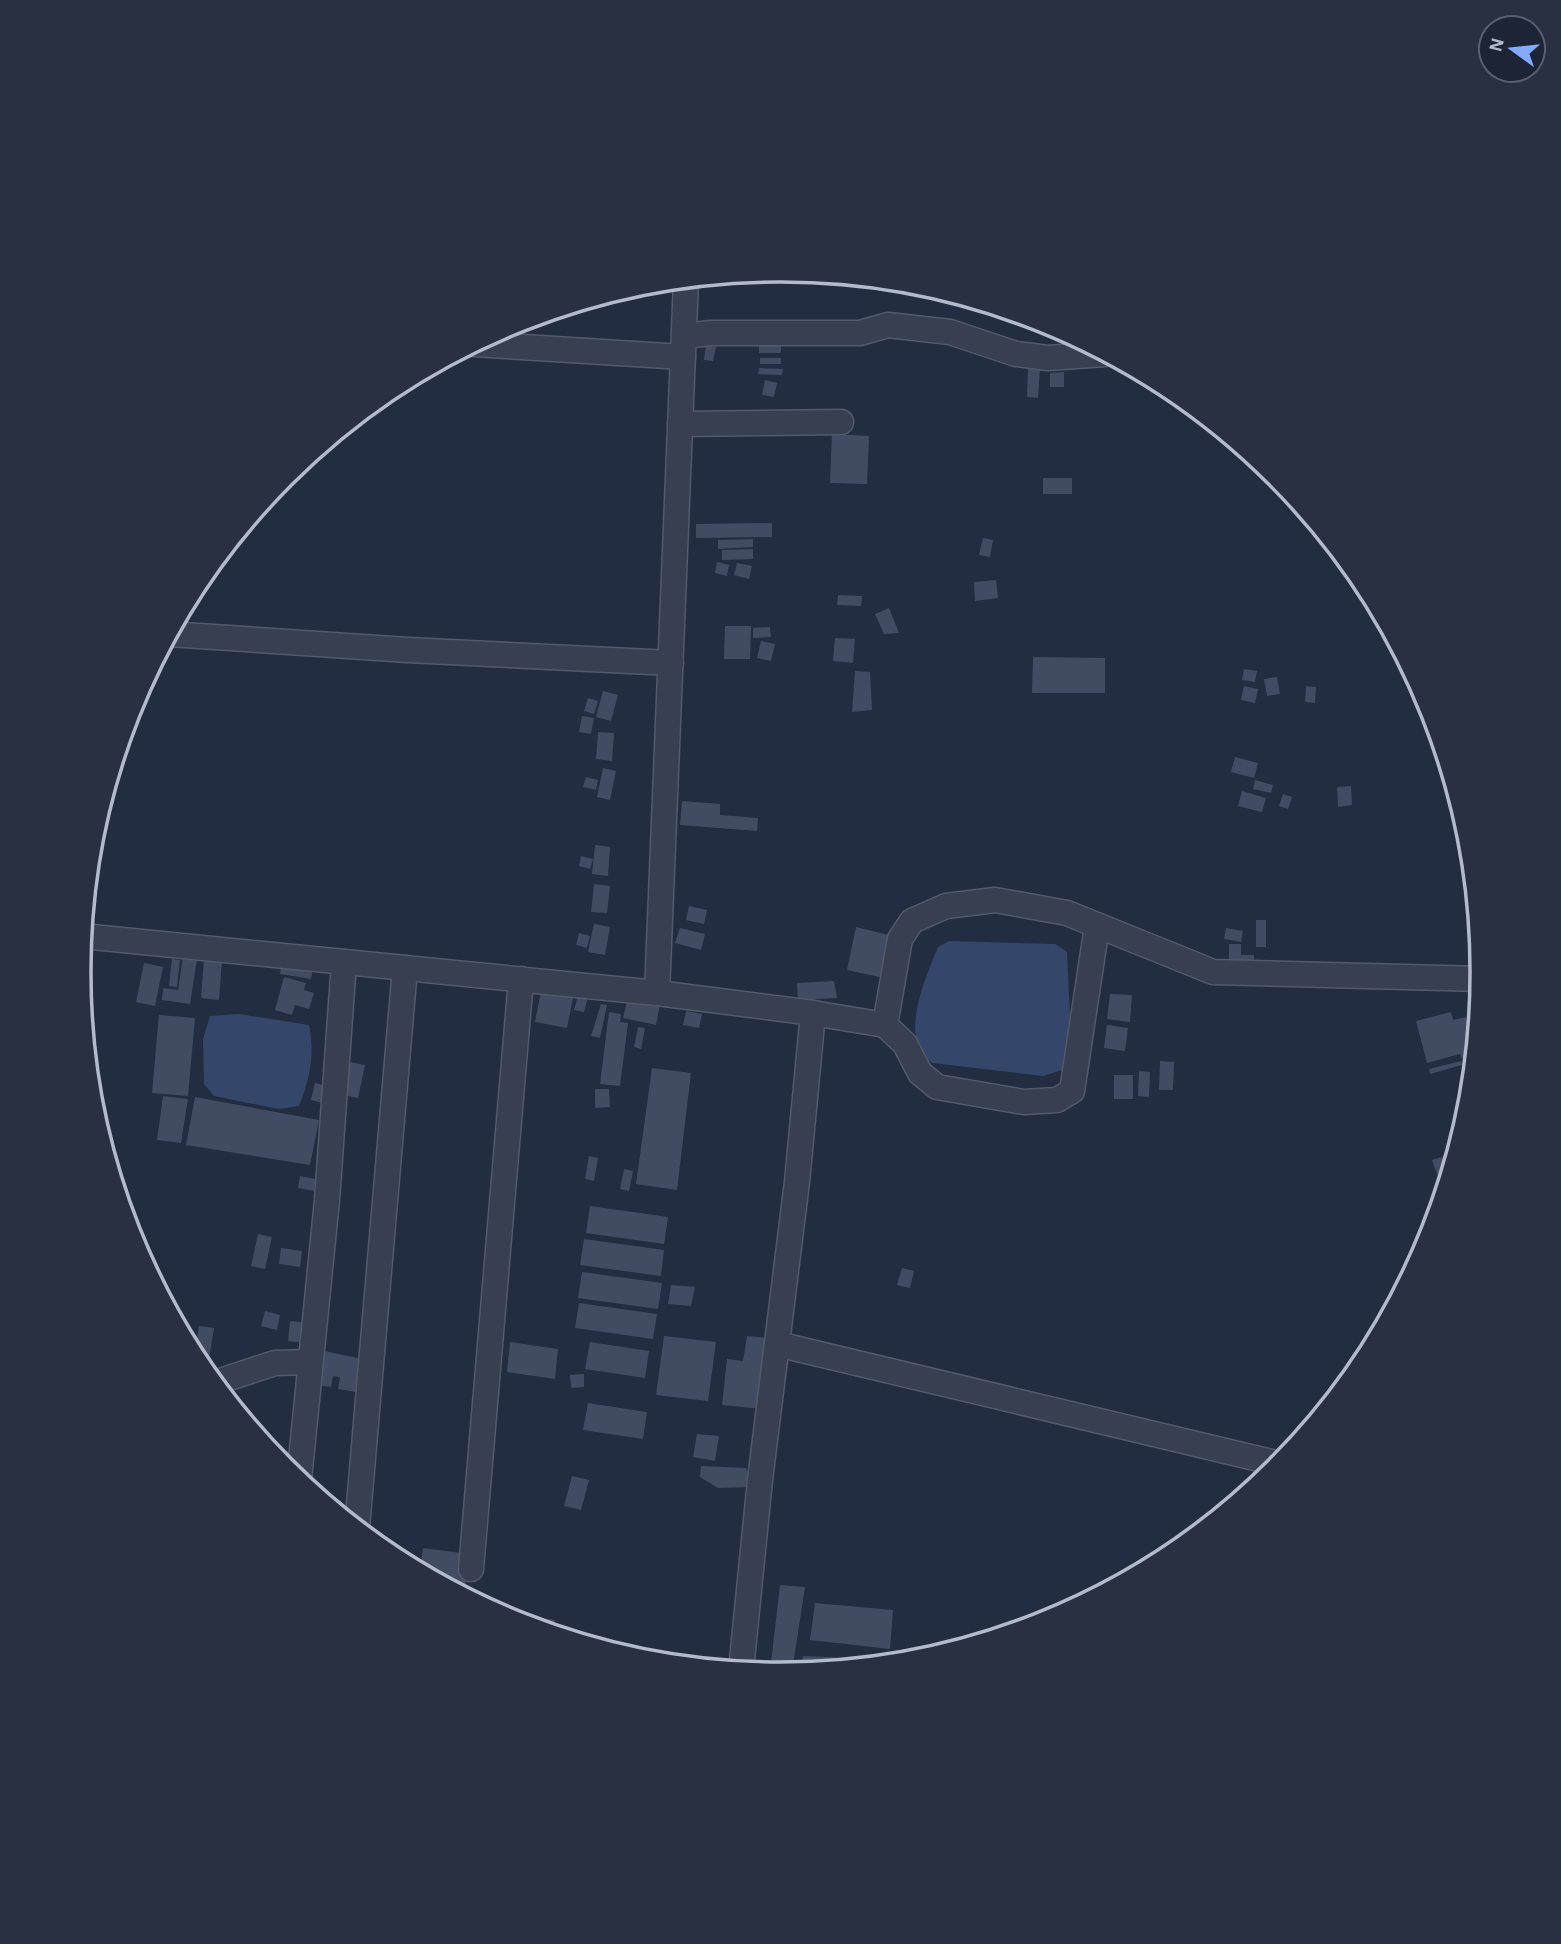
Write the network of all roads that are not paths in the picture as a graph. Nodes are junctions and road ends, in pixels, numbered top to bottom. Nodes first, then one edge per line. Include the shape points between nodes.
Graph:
1 (686, 289) edge
2 (497, 344) edge
3 (683, 347) junction
4 (1087, 355) edge
5 (841, 422) dead end
6 (680, 424) junction
7 (179, 635) edge
8 (671, 663) junction
9 (1097, 926) junction
10 (92, 937) edge
11 (344, 962) junction
12 (405, 968) junction
13 (521, 979) junction
14 (1470, 979) edge
15 (657, 993) junction
16 (813, 1013) junction
17 (885, 1025) junction
18 (777, 1344) junction
19 (310, 1362) junction
20 (224, 1380) edge
21 (1267, 1461) edge
22 (300, 1467) edge
23 (359, 1517) edge
24 (471, 1569) dead end
25 (742, 1660) edge

1 - 3 street
2 - 3 street
3 - 4 street via 711,333 860,333 888,325 950,331 1016,354
3 - 6 street
5 - 6 street
6 - 8 street
7 - 8 street
8 - 15 street
9 - 14 street via 1213,972
9 - 17 street via 1067,913 995,900 946,906 912,921 900,939
9 - 17 street via 1072,1091 1057,1100 1024,1102 937,1087 920,1073 905,1044
10 - 11 street
11 - 12 street
11 - 19 street
12 - 13 street
12 - 23 street
13 - 15 street
13 - 24 street
15 - 16 street
16 - 17 street
16 - 18 street
18 - 21 street
18 - 25 street
19 - 20 street via 275,1363
19 - 22 street

